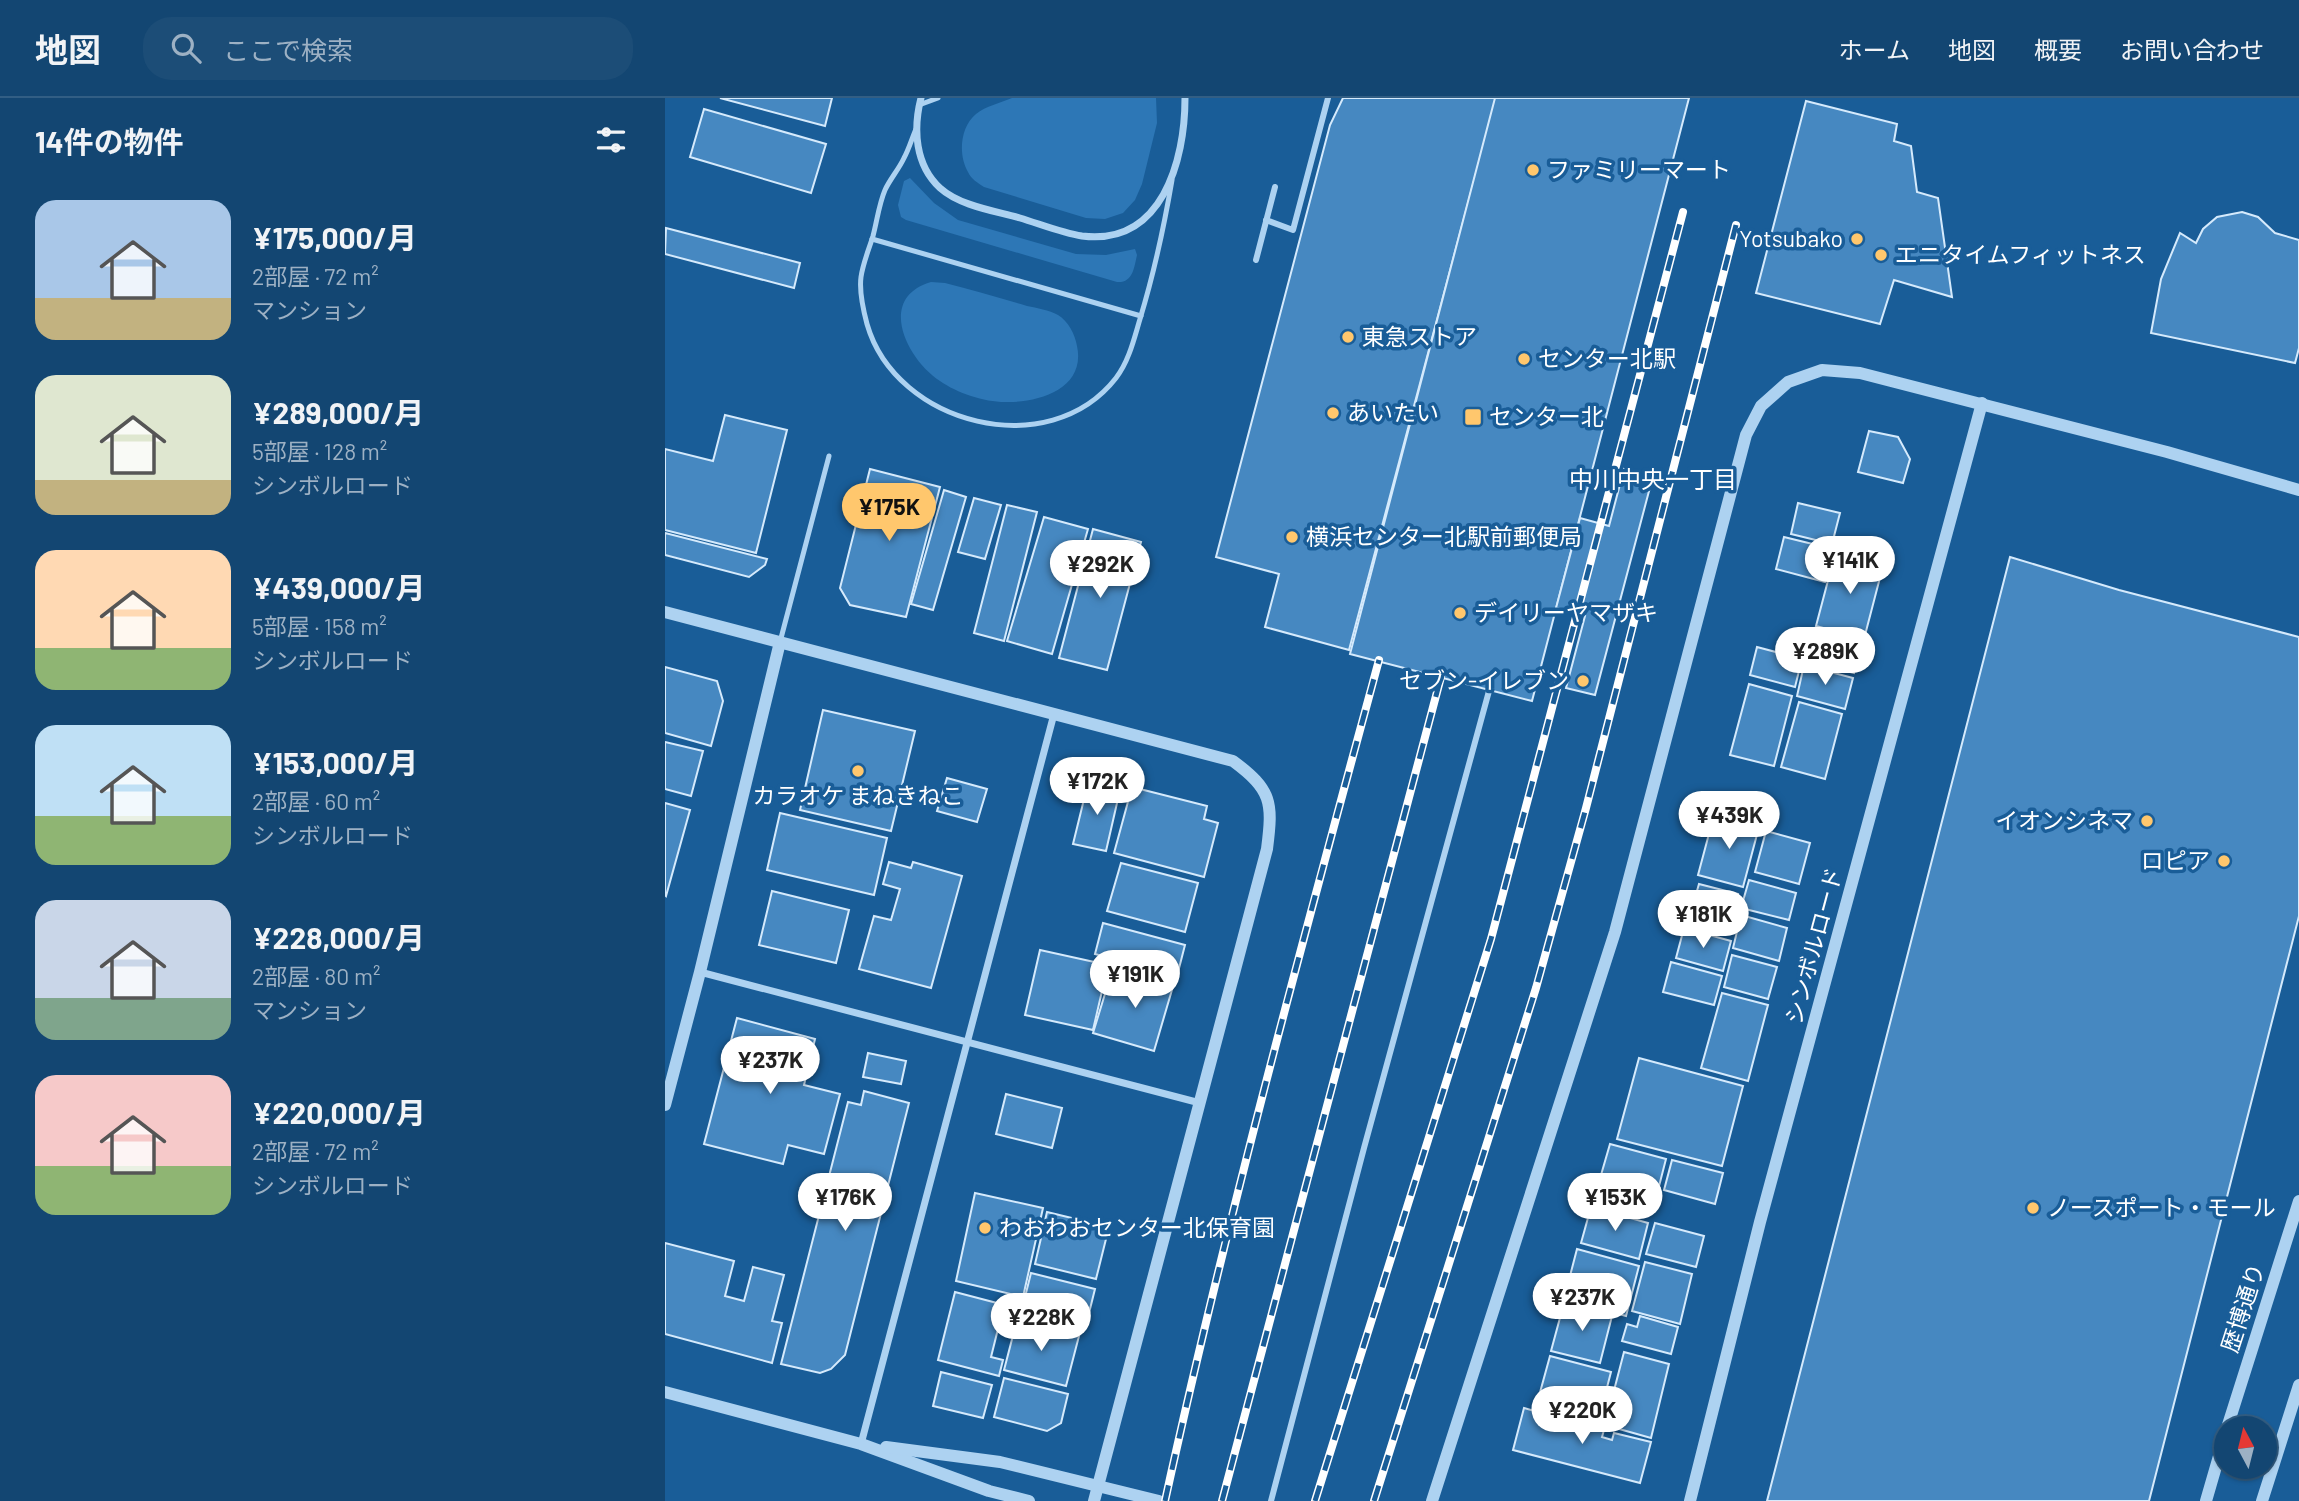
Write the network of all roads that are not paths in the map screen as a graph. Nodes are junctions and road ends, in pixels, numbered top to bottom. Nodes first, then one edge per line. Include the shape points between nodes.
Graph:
1 (938, 98) edge
2 (1185, 98) edge
3 (1328, 98) edge
4 (920, 101) edge
5 (916, 129) junction
6 (1174, 171) junction
7 (1275, 187) dead end
8 (1266, 220) junction
9 (872, 239) junction
10 (1256, 260) dead end
11 (1141, 316) junction
12 (1982, 403) junction
13 (828, 456) dead end
14 (2299, 490) edge
15 (665, 612) edge
16 (780, 642) junction
17 (1489, 691) dead end
18 (1055, 713) junction
19 (700, 972) junction
20 (967, 1041) junction
21 (1201, 1103) junction
22 (665, 1105) edge
23 (2299, 1201) edge
24 (2299, 1385) edge
25 (665, 1392) edge
26 (2231, 1416) edge
27 (861, 1444) junction
28 (2214, 1474) edge
29 (1098, 1485) junction
30 (1029, 1501) edge
31 (1094, 1501) edge
32 (1159, 1501) edge
33 (1272, 1501) edge
34 (1432, 1501) edge
35 (1690, 1501) edge
36 (2206, 1501) edge
37 (2262, 1501) edge

1 - 4 lane
2 - 6 street via 1185,126
3 - 8 street via 1293,230
4 - 5 street
5 - 6 street via 918,150 940,188 961,200 1082,236 1116,234 1145,221 1163,198
5 - 9 lane via 906,157 884,191
6 - 11 lane via 1159,256
7 - 8 street
8 - 10 street
9 - 11 lane
9 - 11 lane via 861,278 862,306 878,351 925,400 971,421 995,425 1043,422 1084,405 1116,377 1128,358
12 - 14 street
12 - 34 street via 1860,373 1822,370 1788,382 1761,406 1742,449 1615,932
12 - 35 street, シンボルロード
13 - 16 lane
15 - 16 street
16 - 18 street
16 - 19 street
17 - 33 street
18 - 20 street
18 - 21 street via 1233,761 1256,778 1268,800 1267,849
19 - 20 street
19 - 22 street
20 - 21 street
20 - 27 street
21 - 29 street
23 - 26 street, 歴博通り
24 - 37 street
25 - 27 street
27 - 29 street via 1000,1462
27 - 30 street
28 - 36 street, 歴博通り
29 - 31 street
29 - 32 street

